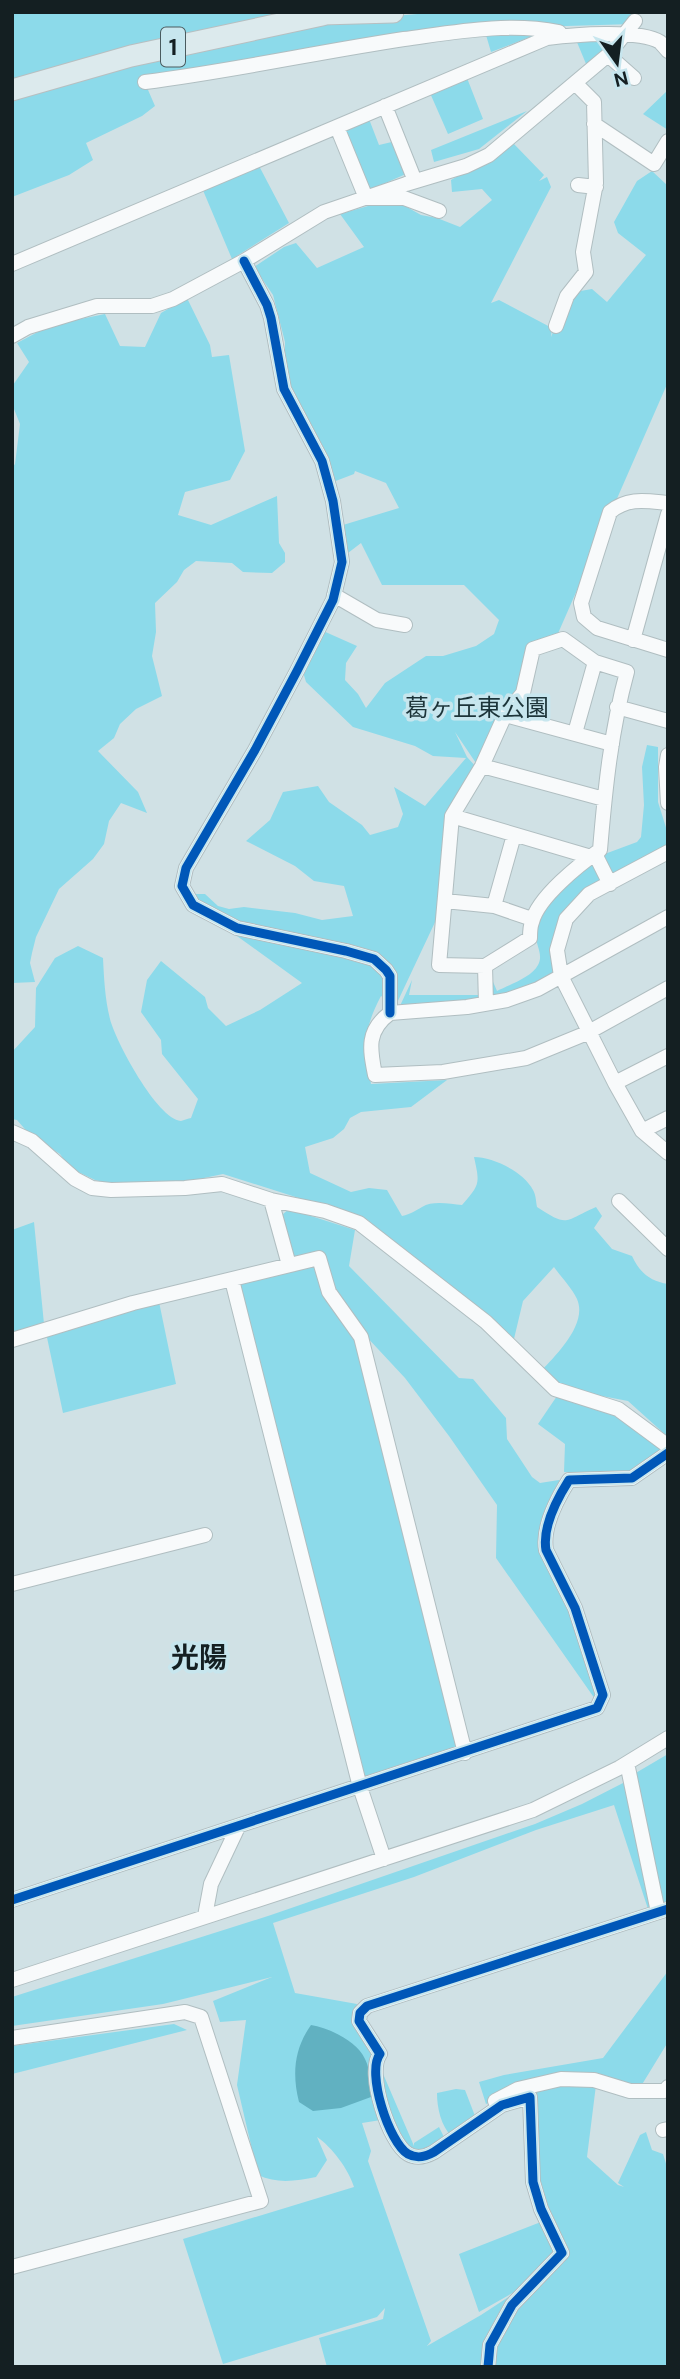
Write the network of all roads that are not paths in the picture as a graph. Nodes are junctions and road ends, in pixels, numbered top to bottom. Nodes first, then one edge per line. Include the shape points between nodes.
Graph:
1 (393, 12) edge
2 (329, 13) edge
3 (629, 29) junction
4 (668, 33) edge
5 (570, 35) junction
6 (668, 51) edge
7 (608, 55) junction
8 (634, 78) dead end
9 (145, 82) dead end
10 (575, 83) junction
11 (12, 90) edge
12 (385, 106) junction
13 (594, 124) junction
14 (337, 127) junction
15 (668, 141) edge
16 (415, 181) junction
17 (578, 185) dead end
18 (596, 187) junction
19 (366, 198) junction
20 (439, 211) dead end
21 (244, 261) junction
22 (12, 264) edge
23 (556, 326) dead end
24 (12, 336) edge
25 (668, 503) edge
26 (668, 514) edge
27 (334, 595) junction
28 (405, 625) dead end
29 (633, 640) junction
30 (668, 650) edge
31 (595, 662) junction
32 (617, 707) junction
33 (505, 715) junction
34 (668, 721) edge
35 (575, 733) junction
36 (612, 744) junction
37 (668, 755) edge
38 (482, 766) junction
39 (667, 778) edge
40 (604, 799) junction
41 (668, 803) edge
42 (452, 816) junction
43 (514, 835) junction
44 (668, 852) edge
45 (593, 855) junction
46 (610, 884) junction
47 (445, 901) junction
48 (494, 906) junction
49 (668, 917) edge
50 (532, 919) junction
51 (485, 966) junction
52 (561, 976) junction
53 (668, 988) edge
54 (486, 1004) junction
55 (390, 1013) junction
56 (587, 1033) junction
57 (668, 1056) edge
58 (615, 1083) junction
59 (668, 1118) edge
60 (642, 1131) junction
61 (12, 1132) edge
62 (668, 1153) edge
63 (271, 1200) junction
64 (620, 1201) dead end
65 (668, 1249) edge
66 (289, 1265) junction
67 (232, 1280) junction
68 (12, 1340) edge
69 (668, 1446) edge
70 (668, 1453) edge
71 (205, 1535) dead end
72 (12, 1584) edge
73 (668, 1738) edge
74 (464, 1753) junction
75 (627, 1763) junction
76 (360, 1787) junction
77 (238, 1827) junction
78 (384, 1859) junction
79 (12, 1900) edge
80 (663, 1910) edge
81 (205, 1916) junction
82 (12, 1980) edge
83 (12, 2038) edge
84 (668, 2087) edge
85 (468, 2127) junction
86 (12, 2267) edge
87 (488, 2367) edge

1 - 2 highway
2 - 11 highway, 1 via 131,56
3 - 4 street
3 - 5 street
3 - 6 street via 658,41
3 - 7 street
5 - 9 street via 537,28 479,28
5 - 12 street via 547,38
7 - 8 street
7 - 10 street
10 - 13 street via 594,102
10 - 16 street via 489,155
12 - 14 street
12 - 16 street
13 - 15 street via 654,164
13 - 18 street
14 - 19 street
14 - 22 street
16 - 19 street
17 - 18 street
18 - 23 street via 583,252 586,272 566,296
19 - 20 street via 404,198
19 - 21 street via 324,212
21 - 24 street via 152,306 97,306
21 - 27 street via 267,305 284,389 314,443 333,501 342,562
25 - 29 street via 638,500 610,512 581,603 584,617 597,628
26 - 29 street
27 - 28 street via 377,621
27 - 55 street via 255,750 186,868 183,886 193,905 237,928 374,959 390,976
29 - 30 street
31 - 32 street via 627,672
31 - 33 street via 563,639 533,649 523,693
31 - 35 street
32 - 34 street
32 - 36 street
33 - 35 street
33 - 38 street
35 - 36 street
36 - 40 street
37 - 39 street
38 - 40 street
38 - 42 street
39 - 41 street
40 - 45 street via 600,850
42 - 43 street
42 - 47 street
43 - 45 street
43 - 48 street
44 - 46 street
45 - 46 street
45 - 50 street via 553,890
46 - 52 street via 589,894 566,919 557,950
47 - 48 street
47 - 51 street via 439,965
48 - 50 street
49 - 52 street
50 - 51 street via 530,938
51 - 54 street
52 - 54 street via 538,989
52 - 56 street
53 - 56 street
54 - 55 street
55 - 56 street via 371,1039 375,1075 443,1072 526,1058
56 - 58 street
57 - 58 street
58 - 60 street
59 - 60 street
60 - 62 street
61 - 63 street via 32,1141 92,1188 222,1184
63 - 66 street
63 - 69 street via 364,1225 486,1322 555,1390 618,1409
64 - 65 street
66 - 67 street
66 - 74 street via 319,1258 330,1292 360,1337
67 - 68 street via 133,1303
67 - 76 street
70 - 74 street via 632,1478 569,1480 545,1540 575,1608 603,1695 597,1708
71 - 72 street
73 - 75 street
74 - 76 street
75 - 78 street via 533,1810
75 - 80 street
76 - 77 street
76 - 78 street
77 - 79 street
77 - 81 street via 211,1884
78 - 81 street
80 - 85 street via 367,2006 360,2013 359,2021 380,2054 375,2075 384,2116 405,2152 424,2157
81 - 82 street
83 - 86 street via 185,2012 201,2017 261,2201
84 - 85 street via 665,2091 630,2091 594,2080 561,2079 535,2084 498,2099
85 - 87 street via 502,2105 530,2097 533,2182 562,2253 512,2305 490,2345

